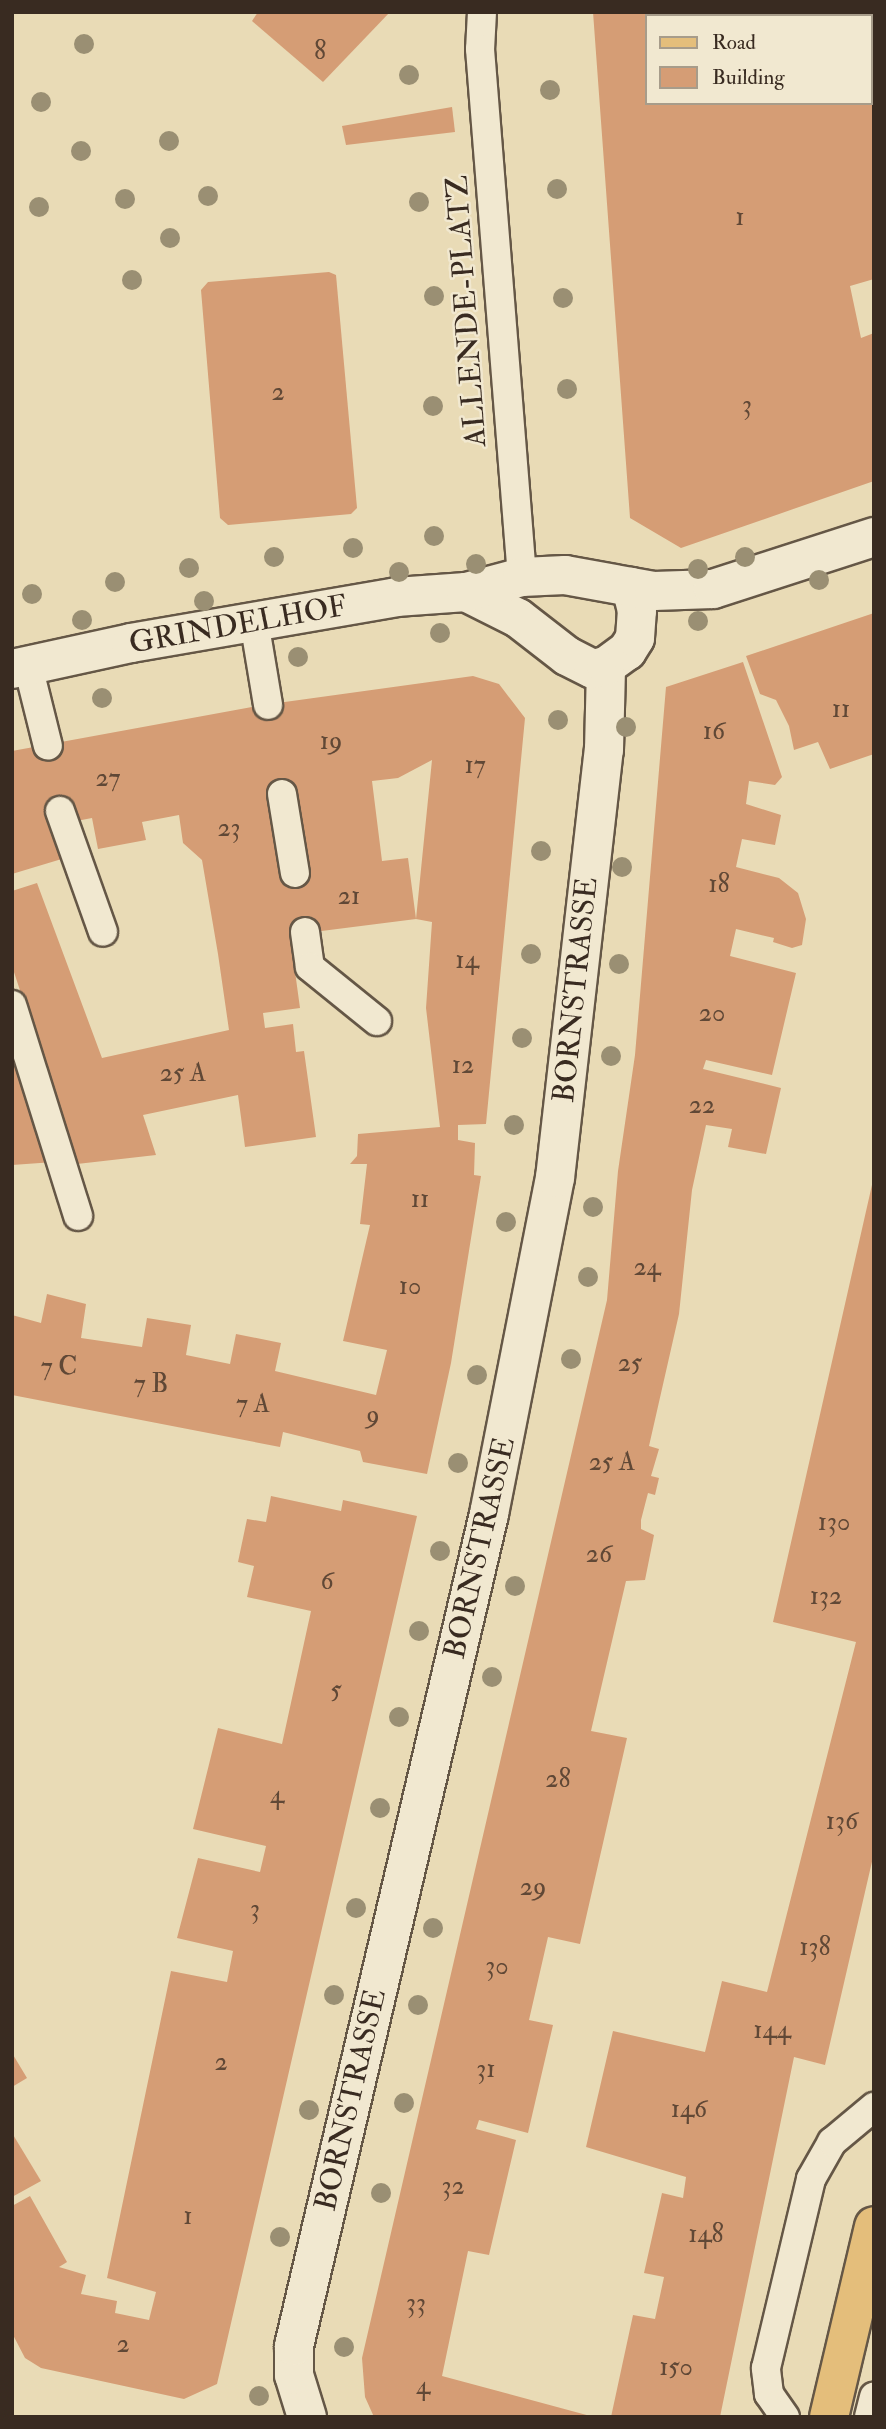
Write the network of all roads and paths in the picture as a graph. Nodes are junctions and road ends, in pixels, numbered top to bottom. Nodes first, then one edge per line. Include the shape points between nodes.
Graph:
1 (482, 26) edge
2 (874, 537) edge
3 (522, 577) junction
4 (631, 587) junction
5 (466, 592) junction
6 (254, 621) junction
7 (606, 667) junction
8 (20, 668) edge
9 (268, 705) dead end
10 (48, 746) dead end
11 (282, 794) dead end
12 (60, 811) dead end
13 (295, 873) dead end
14 (103, 932) dead end
15 (304, 932) dead end
16 (12, 1005) edge
17 (377, 1021) dead end
18 (78, 1216) dead end
19 (874, 2107) edge
20 (874, 2226) edge
21 (874, 2397) edge
22 (307, 2417) edge
23 (785, 2417) edge
24 (830, 2417) edge
25 (869, 2417) edge

1 - 3 lane, ALLENDE-PLATZ
2 - 4 street, GRINDELHOF via 713,589 682,592
3 - 4 street, GRINDELHOF via 565,575
3 - 5 street, GRINDELHOF
4 - 7 street via 637,611 635,638 627,651
5 - 6 street, GRINDELHOF via 396,597
5 - 7 street via 519,618 583,666
6 - 8 street, GRINDELHOF
6 - 9 lane
7 - 22 street, BORNSTRASSE via 599,781 555,1178 489,1514 294,2346 294,2375
8 - 10 lane
11 - 13 lane
12 - 14 lane
15 - 17 lane via 310,967
16 - 18 lane
19 - 23 lane via 832,2142 811,2179 766,2368 769,2394
20 - 24 main road
21 - 25 lane

